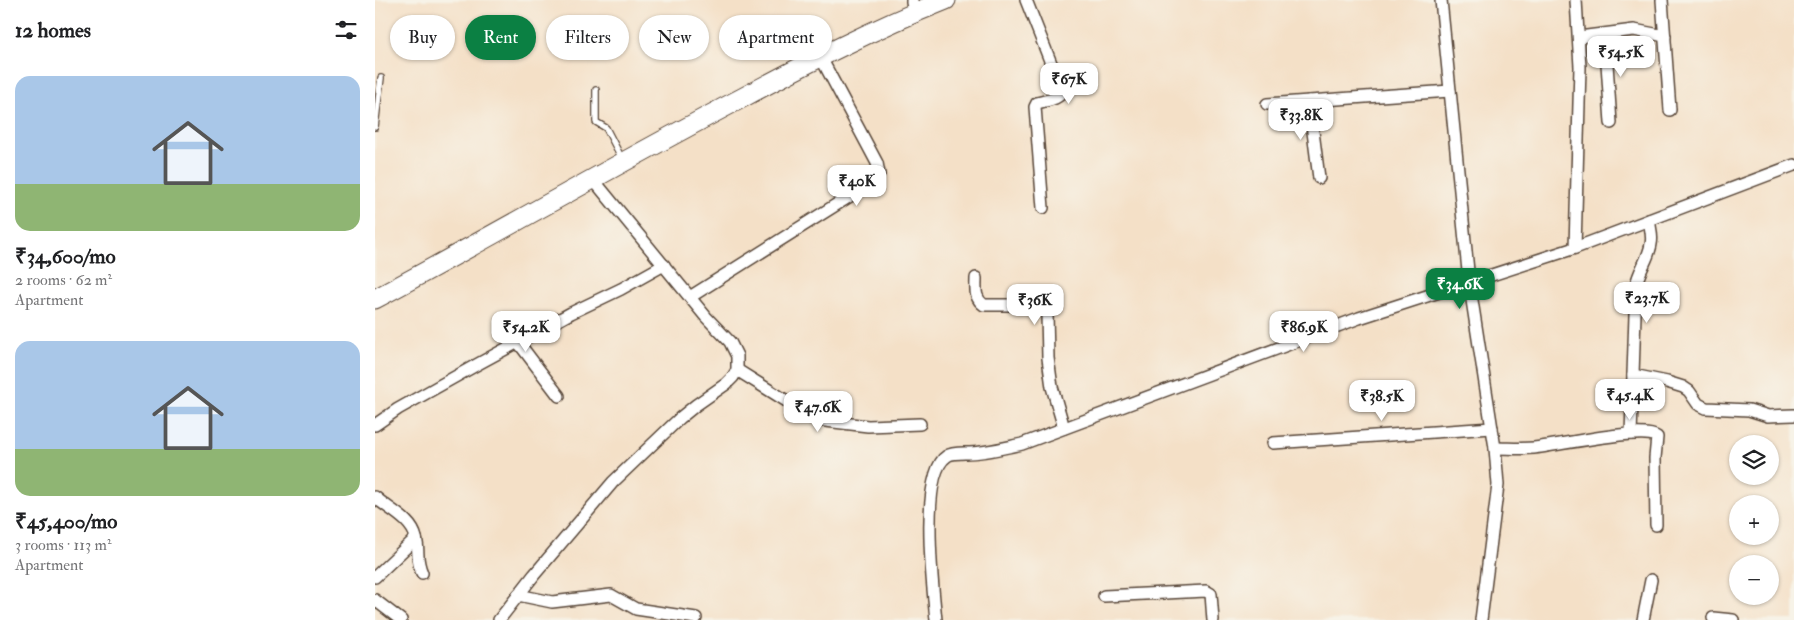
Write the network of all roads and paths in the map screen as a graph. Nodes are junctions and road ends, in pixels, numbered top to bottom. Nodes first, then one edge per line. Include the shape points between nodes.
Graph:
1 (946, 0) edge
2 (1027, 0) edge
3 (1441, 0) edge
4 (1576, 0) edge
5 (1662, 0) edge
6 (915, 1) edge
7 (1605, 34) junction
8 (1665, 36) junction
9 (1579, 37) junction
10 (832, 50) edge
11 (813, 60) edge
12 (822, 60) edge
13 (381, 78) dead end
14 (596, 90) dead end
15 (1450, 91) junction
16 (1309, 100) junction
17 (1267, 104) dead end
18 (1670, 110) dead end
19 (1611, 123) dead end
20 (375, 127) edge
21 (619, 153) junction
22 (1794, 165) edge
23 (592, 178) junction
24 (1319, 178) dead end
25 (1043, 208) dead end
26 (1649, 220) junction
27 (1575, 248) junction
28 (664, 265) junction
29 (976, 278) dead end
30 (1469, 281) junction
31 (375, 289) edge
32 (690, 297) junction
33 (375, 299) edge
34 (518, 342) junction
35 (737, 370) junction
36 (1633, 375) junction
37 (559, 396) dead end
38 (1794, 415) edge
39 (920, 424) dead end
40 (375, 425) edge
41 (1064, 428) junction
42 (1492, 428) junction
43 (1631, 434) junction
44 (1273, 442) dead end
45 (1495, 448) junction
46 (375, 497) edge
47 (1656, 525) dead end
48 (416, 538) junction
49 (422, 573) dead end
50 (375, 577) edge
51 (1651, 580) dead end
52 (518, 595) junction
53 (1104, 596) dead end
54 (375, 600) edge
55 (696, 618) dead end
56 (1713, 618) dead end
57 (401, 620) edge
58 (499, 620) edge
59 (936, 620) edge
60 (1213, 620) edge
61 (1481, 620) edge
62 (1643, 620) edge
63 (1733, 620) edge

1 - 10 highway
2 - 25 street via 1062,91 1057,97 1037,103 1035,107
3 - 15 street
4 - 9 street
5 - 8 street
6 - 21 highway via 826,42
7 - 8 street via 1634,30
7 - 9 street
7 - 19 street
8 - 18 street
9 - 27 street
11 - 23 highway
12 - 32 street via 877,163 877,179
13 - 20 lane
14 - 21 lane via 596,122 606,128
15 - 16 street
15 - 30 street
16 - 17 street
16 - 24 street
21 - 31 highway
22 - 26 street
23 - 28 street
23 - 33 highway
26 - 27 street
26 - 36 street via 1651,244 1636,285
27 - 30 street
28 - 32 street
28 - 34 street
29 - 41 street via 976,296 984,305 1038,305 1044,308 1052,387
30 - 41 street via 1359,318
30 - 42 street
32 - 35 street via 730,342 737,356
34 - 37 street
34 - 40 street
35 - 39 street via 817,420 868,426
35 - 52 street via 726,384 680,418 613,482
36 - 38 street via 1683,387 1689,390 1698,404 1707,408 1749,410 1768,416
36 - 43 street
41 - 59 street via 997,450 949,454 939,462 935,473 930,532
42 - 44 street
42 - 45 street
43 - 45 street via 1533,448
43 - 47 street via 1657,437
45 - 61 street via 1498,485
46 - 48 street via 396,512 410,526
48 - 49 street via 417,563
48 - 50 street
51 - 62 street
52 - 55 street via 551,602 611,595 636,609
52 - 58 street
53 - 60 street via 1206,590 1211,594
54 - 57 street
56 - 63 street

